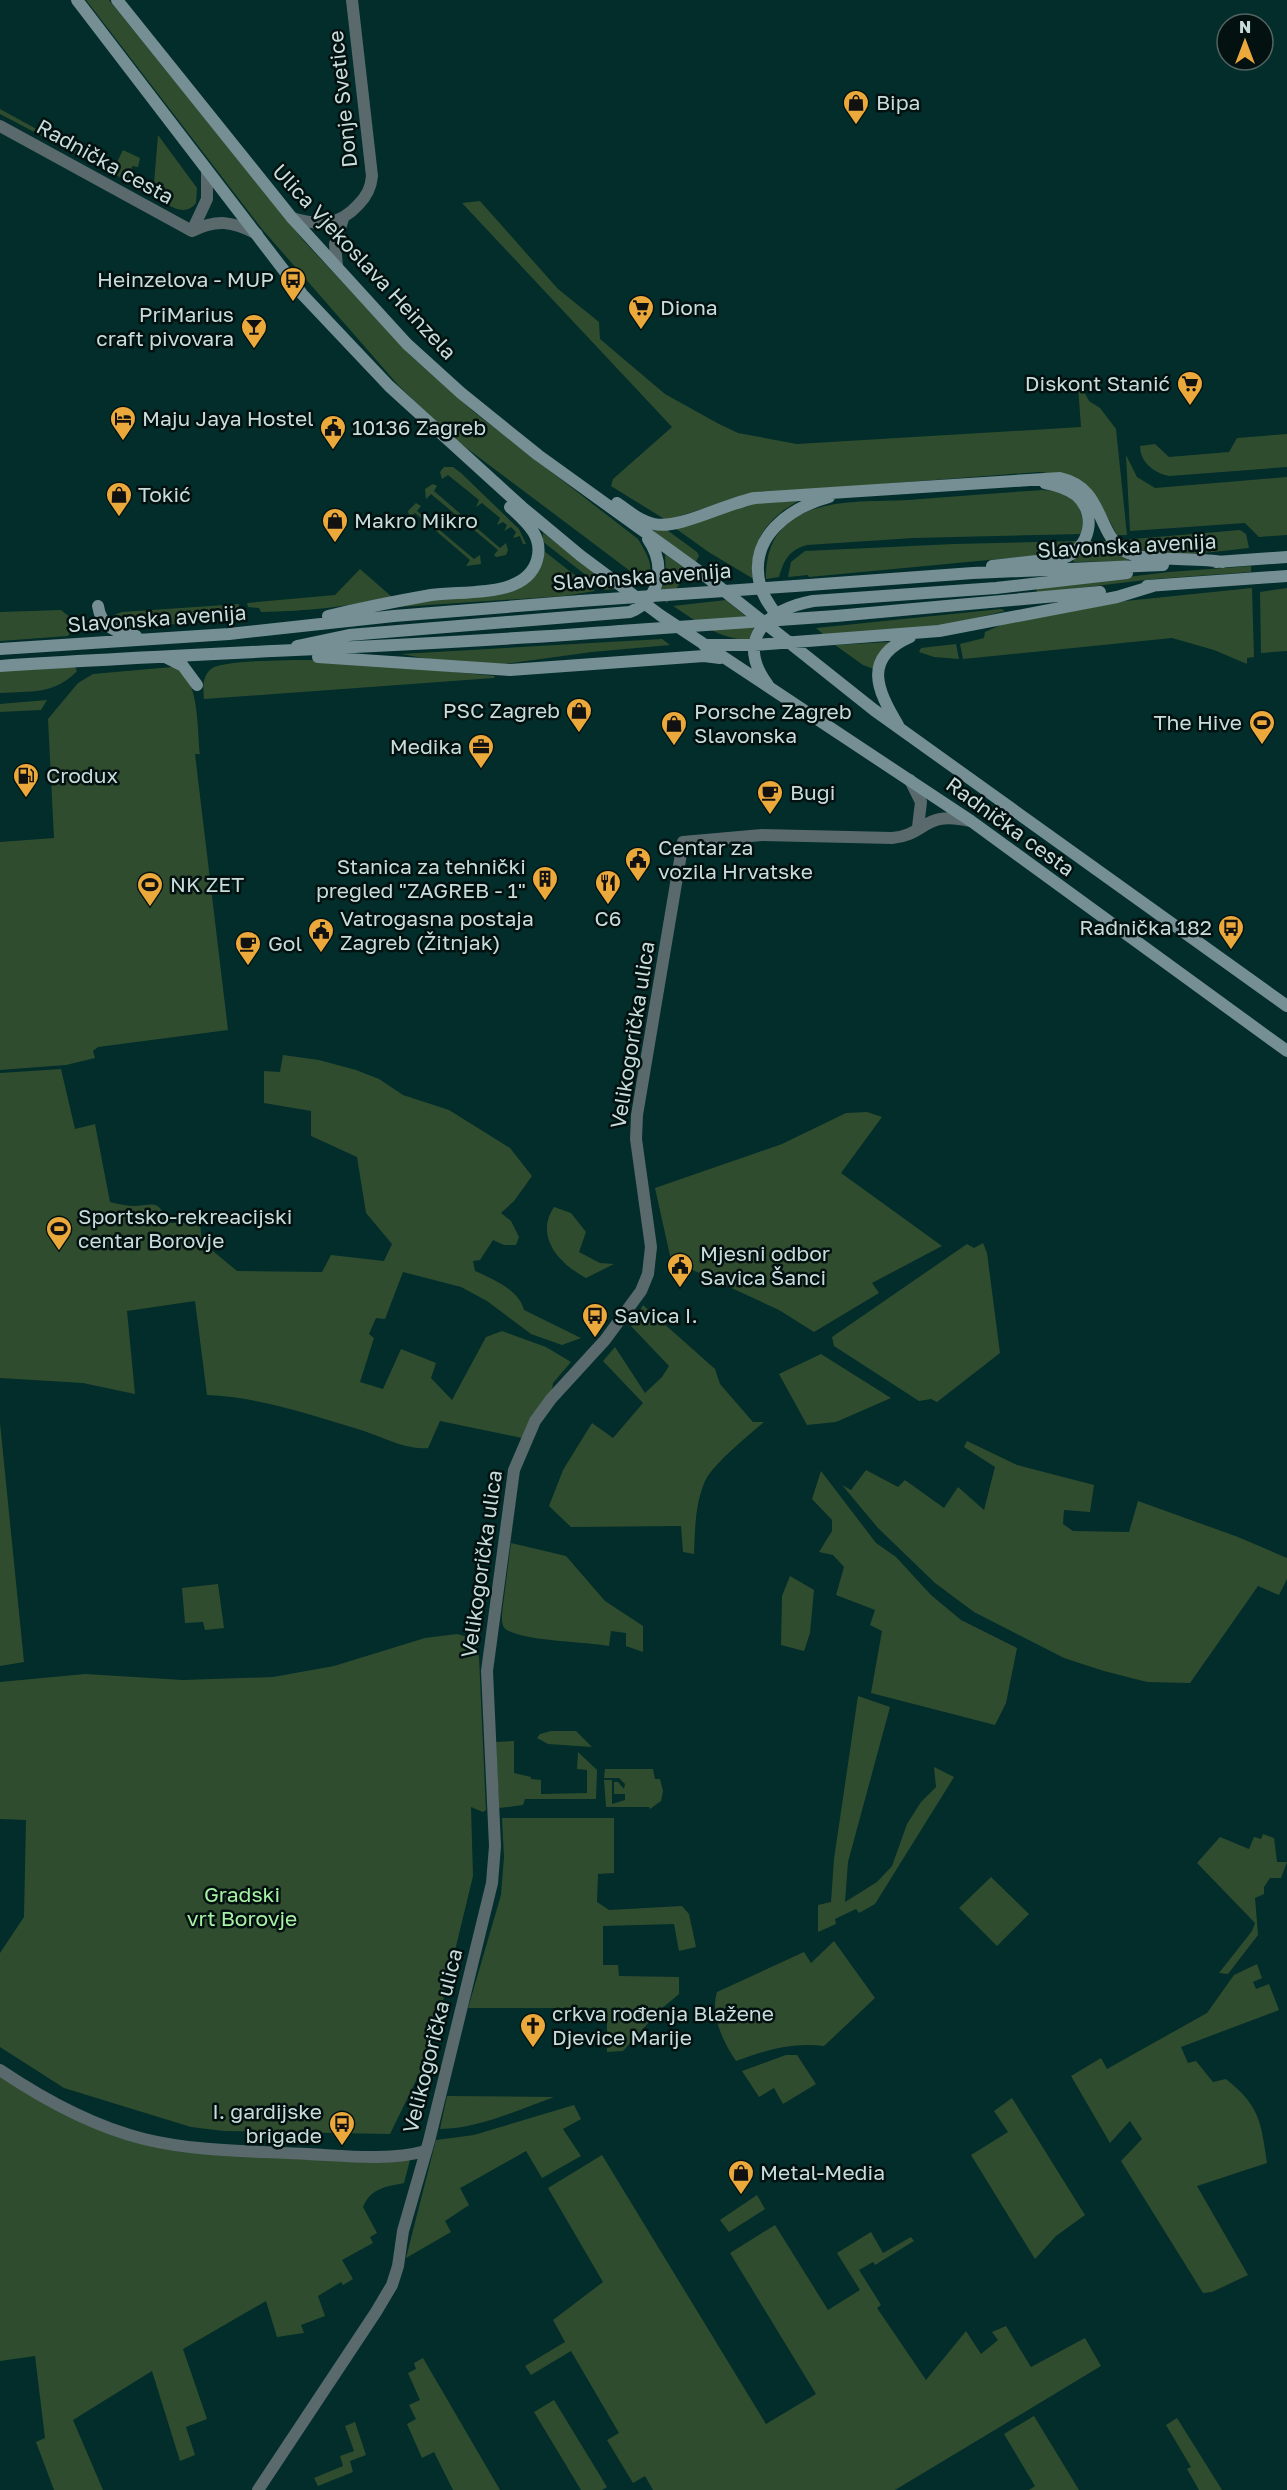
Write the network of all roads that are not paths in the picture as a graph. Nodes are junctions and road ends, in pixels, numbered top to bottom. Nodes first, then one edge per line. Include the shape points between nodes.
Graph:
1 (76, 0) edge
2 (117, 0) edge
3 (352, 0) edge
4 (0, 126) edge
5 (207, 172) junction
6 (292, 218) junction
7 (343, 219) junction
8 (192, 231) junction
9 (256, 234) junction
10 (337, 266) junction
11 (1029, 481) junction
12 (496, 484) junction
13 (586, 491) junction
14 (839, 494) junction
15 (638, 528) junction
16 (1287, 557) edge
17 (1223, 562) junction
18 (1163, 566) junction
19 (972, 573) junction
20 (1287, 576) edge
21 (1153, 586) junction
22 (645, 604) junction
23 (98, 606) dead end
24 (775, 613) junction
25 (764, 622) junction
26 (293, 627) junction
27 (922, 633) junction
28 (158, 639) junction
29 (788, 641) junction
30 (704, 645) junction
31 (754, 645) junction
32 (0, 649) edge
33 (285, 650) junction
34 (161, 655) junction
35 (725, 659) junction
36 (0, 666) edge
37 (197, 685) dead end
38 (774, 692) junction
39 (900, 729) junction
40 (909, 778) junction
41 (971, 821) junction
42 (918, 827) junction
43 (1287, 1006) edge
44 (1287, 1051) edge
45 (0, 2070) edge
46 (426, 2151) junction
47 (258, 2490) edge

1 - 5 main road
2 - 6 main road, Ulica Vjekoslava Heinzela
3 - 7 street, Donje Svetice via 372,182 363,200
4 - 8 street, Radnička cesta
5 - 8 street via 207,199
5 - 9 main road
6 - 7 street via 326,224
6 - 10 main road, Ulica Vjekoslava Heinzela
7 - 10 street via 336,244
8 - 9 street via 225,221
9 - 12 main road via 302,294 382,379
10 - 13 main road, Ulica Vjekoslava Heinzela via 407,344 461,393
11 - 14 main road
11 - 17 main road via 1060,478 1078,484 1092,499 1113,538 1128,553
11 - 19 main road via 1057,486 1084,504 1089,520 1083,544 1063,558 994,565
12 - 22 main road via 563,542
12 - 26 main road via 505,502 526,522 538,541 536,564 523,580 507,587 431,595 341,613
13 - 14 main road via 645,521 665,525 755,498
13 - 15 main road, Ulica Vjekoslava Heinzela
14 - 24 main road via 789,513 768,535 759,563 760,584
15 - 22 main road via 654,547 660,567 653,594
15 - 25 main road, Ulica Vjekoslava Heinzela
16 - 17 main road, Slavonska avenija
17 - 18 main road, Slavonska avenija
18 - 19 main road, Slavonska avenija
18 - 24 main road via 1075,580 813,601
19 - 26 main road, Slavonska avenija, bridge via 580,601
20 - 21 main road, Slavonska avenija
21 - 27 main road via 1117,597
21 - 33 main road, Slavonska avenija, bridge via 836,616 416,646
22 - 30 main road
22 - 33 main road via 618,614 350,635
23 - 28 main road via 104,621 114,631
24 - 25 main road
24 - 29 main road
25 - 29 main road, Ulica Vjekoslava Heinzela
25 - 31 main road
26 - 28 main road, Slavonska avenija
27 - 29 main road
27 - 39 main road via 891,647 879,665 879,689
28 - 32 main road, Slavonska avenija
29 - 31 main road
29 - 39 main road, Radnička cesta
30 - 31 main road
30 - 35 main road, Radnička cesta
31 - 38 main road via 759,670
33 - 34 main road, Slavonska avenija
33 - 35 main road via 314,657 483,670 704,656
34 - 36 main road, Slavonska avenija
34 - 37 main road via 183,666
35 - 38 main road, Radnička cesta
38 - 40 main road, Radnička cesta
39 - 43 main road, Radnička cesta
40 - 41 main road, Radnička cesta
40 - 42 street via 921,802
41 - 42 street via 943,817
41 - 44 main road, Radnička cesta
42 - 46 street, Velikogorička ulica via 892,838 762,835 683,842 637,1115 636,1139 651,1262 641,1291 605,1340 535,1421 514,1470 487,1671 494,1872
45 - 46 street via 79,2115 152,2141 231,2150 341,2155 398,2156
46 - 47 street, Velikogorička ulica via 392,2285

